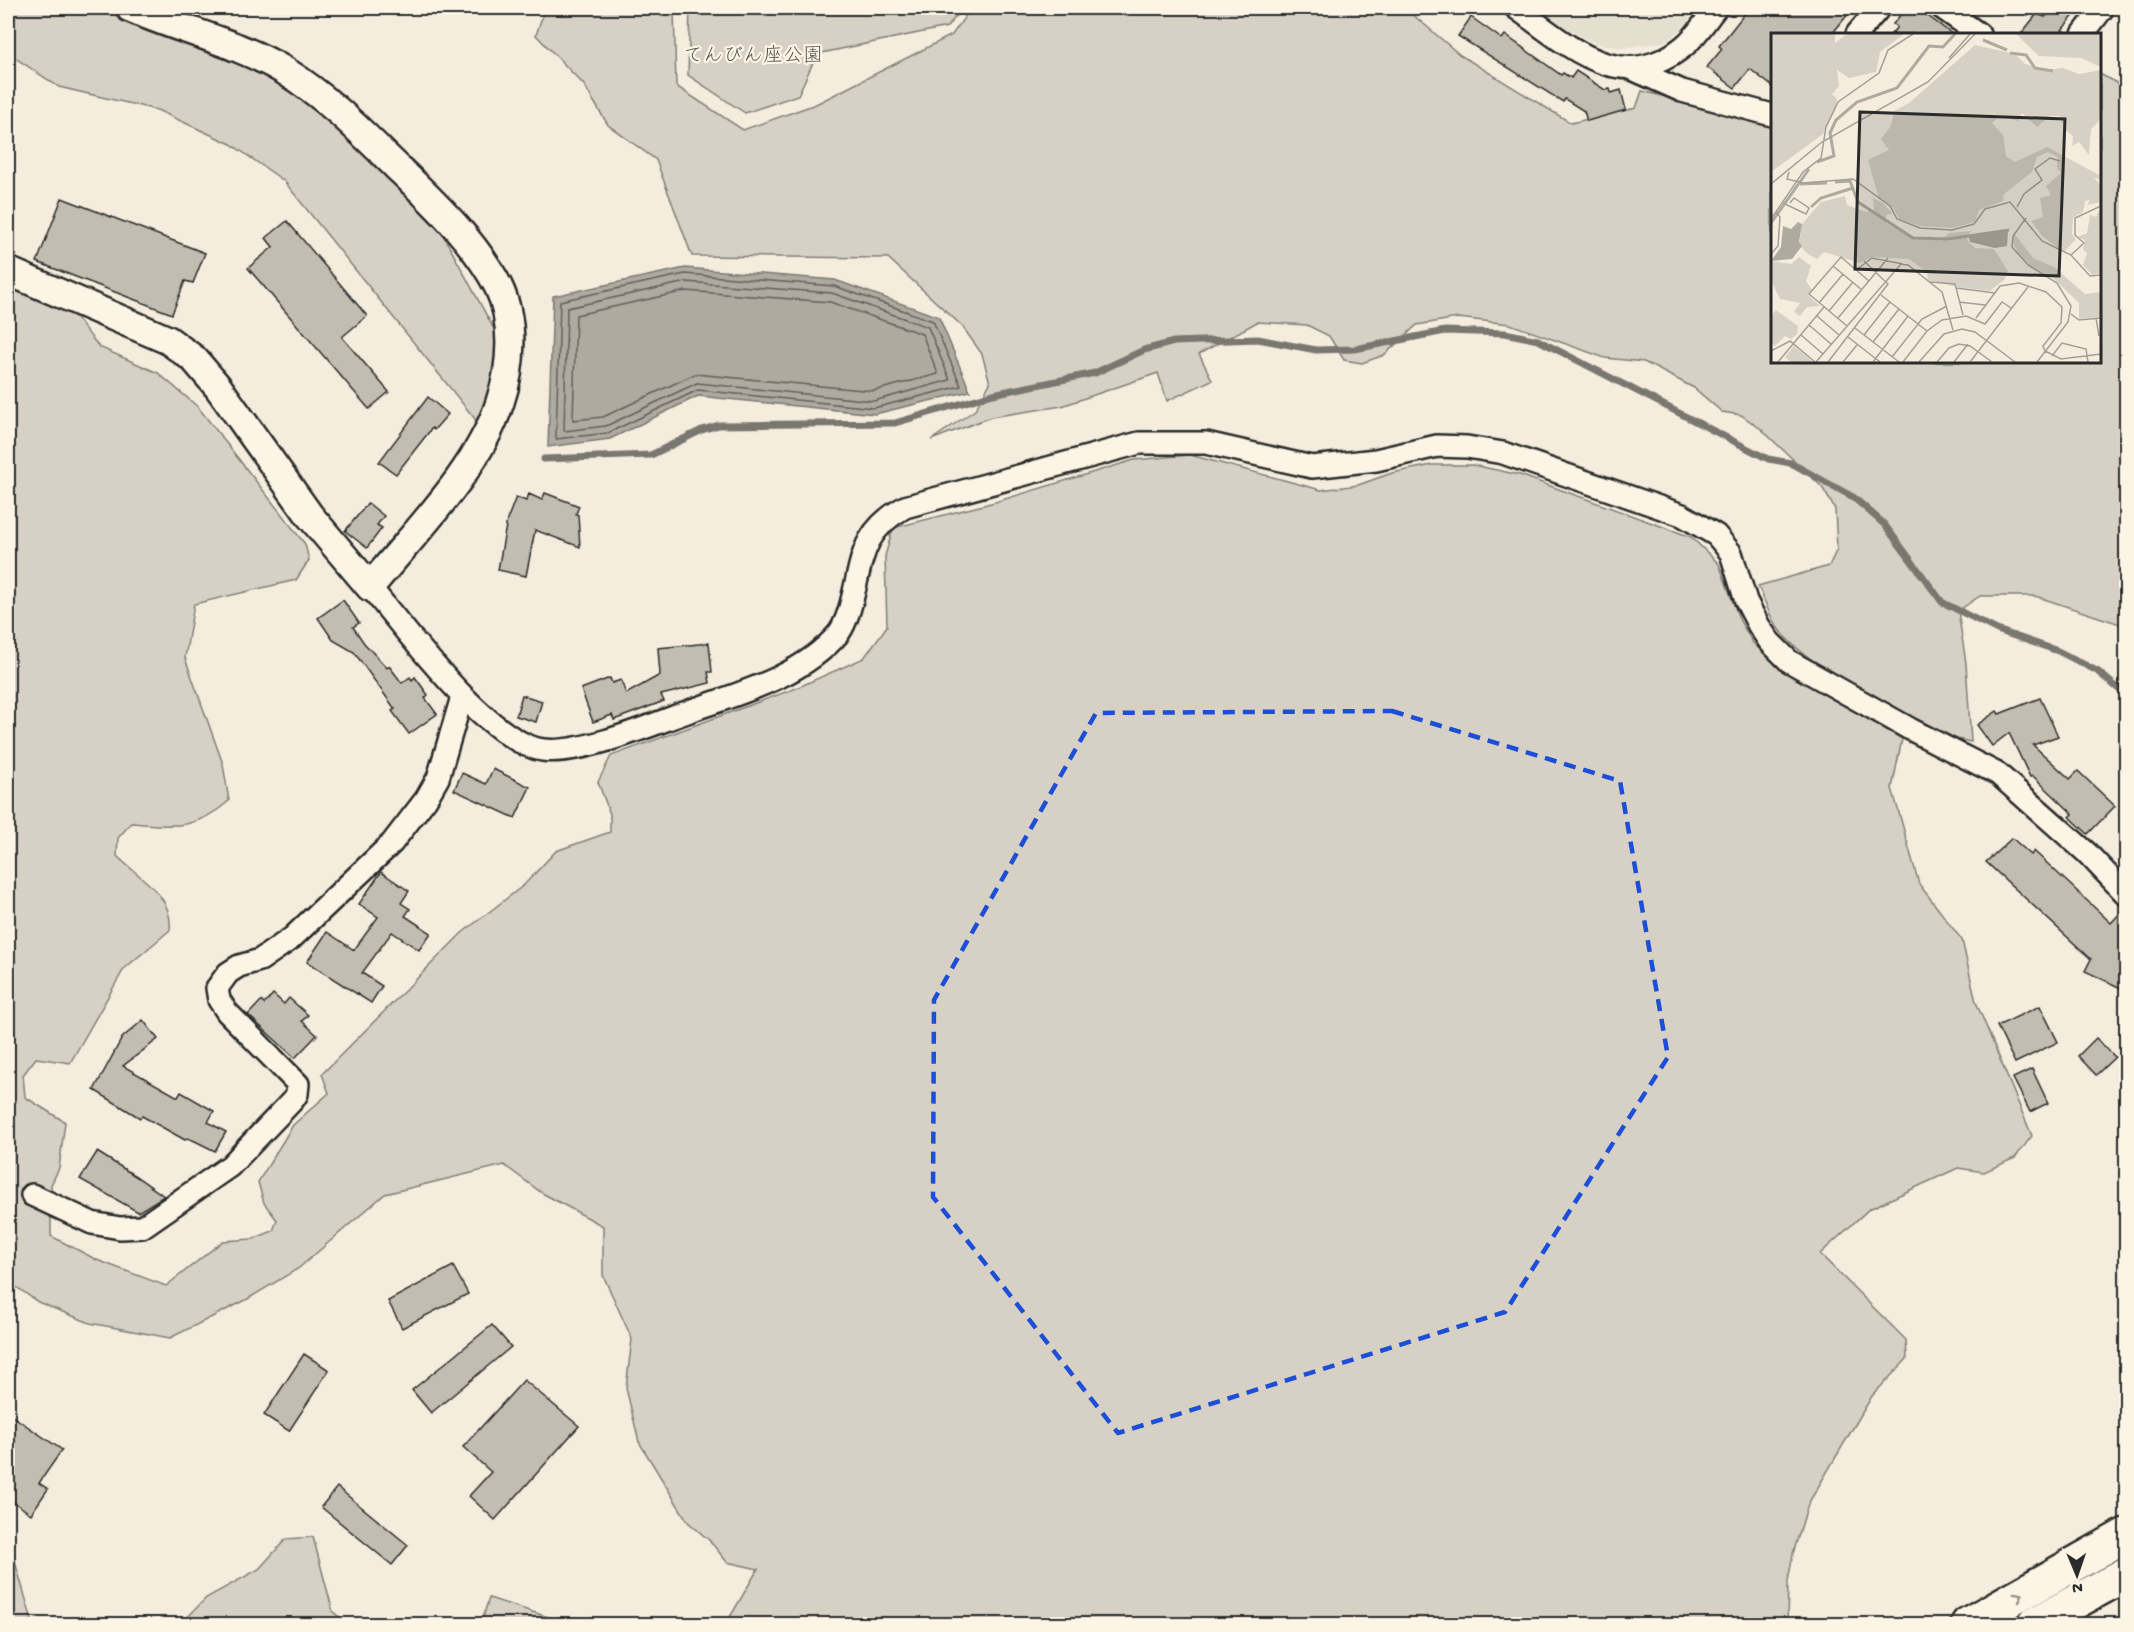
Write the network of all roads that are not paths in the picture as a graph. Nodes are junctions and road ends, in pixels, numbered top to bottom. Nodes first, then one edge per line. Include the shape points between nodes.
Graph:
1 (130, 8) edge
2 (1516, 8) edge
3 (1716, 8) edge
4 (1879, 8) edge
5 (1942, 8) edge
6 (2103, 8) edge
7 (1858, 33) edge
8 (1978, 33) edge
9 (2084, 33) edge
10 (1630, 68) junction
11 (1771, 114) edge
12 (8, 271) edge
13 (370, 587) junction
14 (462, 697) junction
15 (2127, 894) edge
16 (33, 1195) dead end
17 (2127, 1535) edge
18 (2127, 1574) edge
19 (1968, 1624) edge
20 (2035, 1624) edge

1 - 13 street via 284,70 331,102 432,201 475,251 499,287 510,346 500,403 484,440 459,477
2 - 10 street via 1580,54 1608,66
3 - 10 street via 1684,46 1655,64
4 - 7 street
5 - 8 street
6 - 9 street
10 - 11 street via 1682,91
12 - 13 street via 168,340 194,359 310,516
13 - 14 street
14 - 15 street via 509,734 543,750 566,749 615,737 727,698 797,668 839,632 850,609 869,538 884,519 905,507 1139,443 1206,443 1312,467 1376,460 1437,446 1467,447 1503,453 1682,515 1716,535 1731,553 1746,601 1760,626 1789,661 1998,774
14 - 16 street via 438,778 392,843 292,938 260,960 234,970 217,988 227,1012 298,1084 293,1100 230,1166 142,1227 92,1223
19 -> 17 highway
18 - 20 highway

